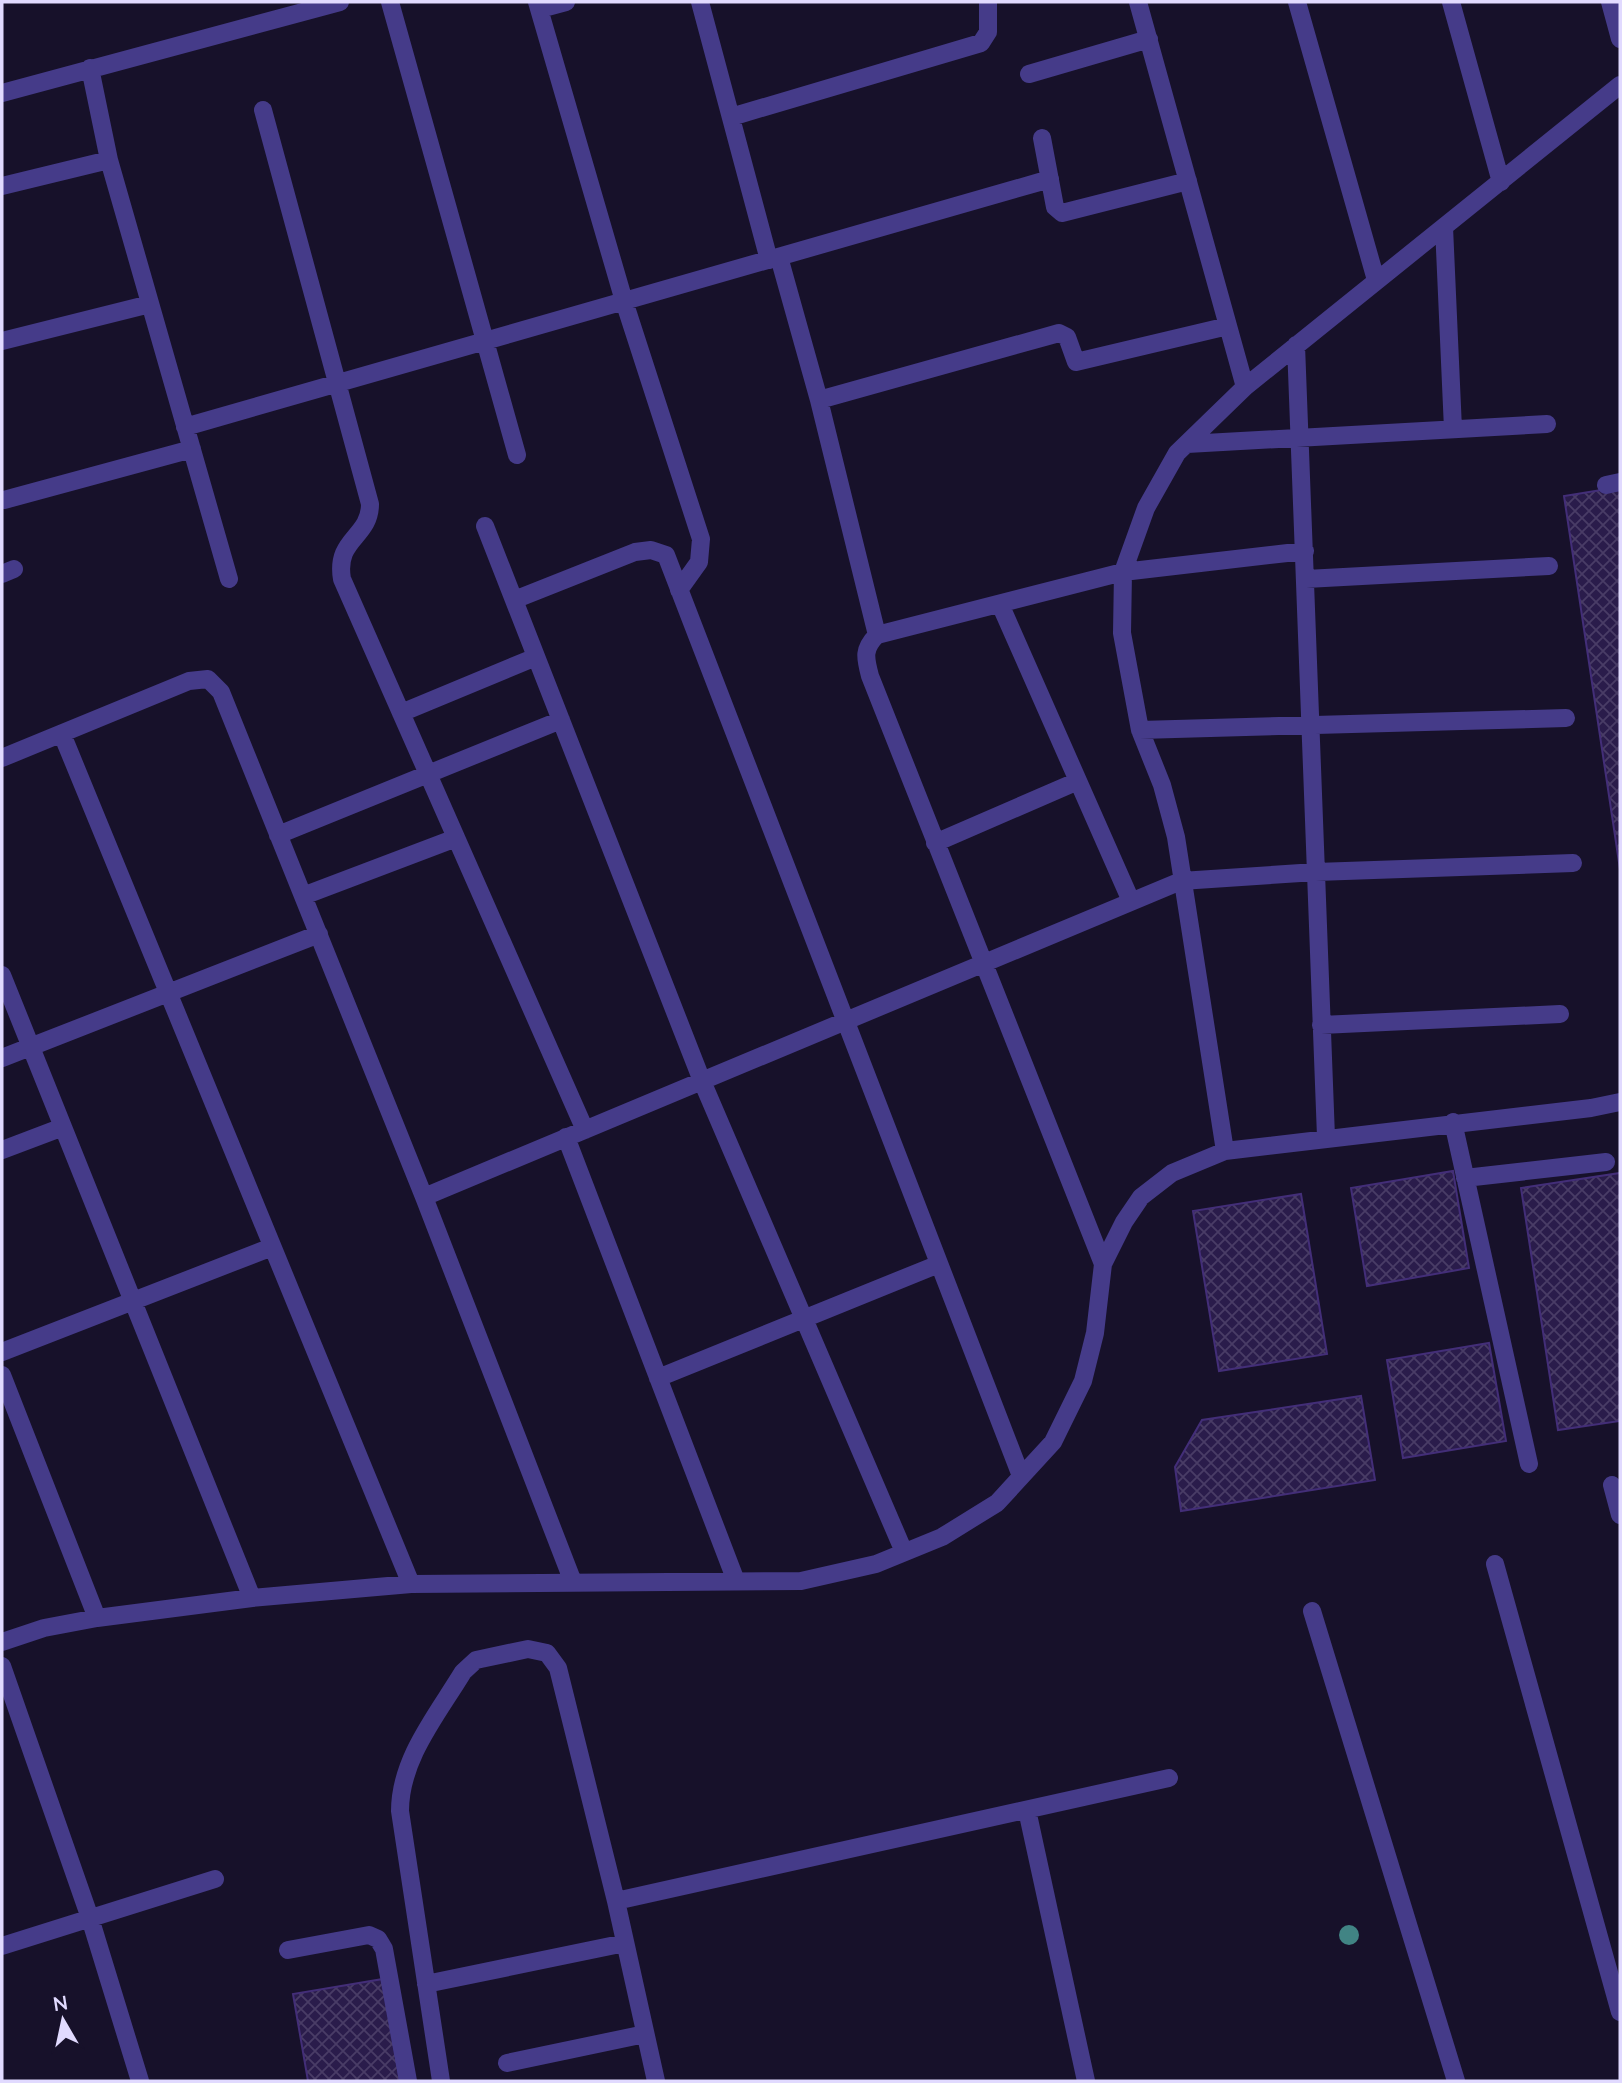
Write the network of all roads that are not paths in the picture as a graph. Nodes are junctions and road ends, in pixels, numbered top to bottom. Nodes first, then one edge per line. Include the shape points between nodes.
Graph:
1 (340, 2) edge
2 (390, 2) edge
3 (566, 2) edge
4 (700, 2) edge
5 (988, 2) edge
6 (1139, 2) edge
7 (1297, 2) edge
8 (1451, 2) edge
9 (1610, 2) edge
10 (538, 5) edge
11 (283, 9) edge
12 (1149, 39) junction
13 (1620, 39) edge
14 (90, 68) junction
15 (1029, 74) dead end
16 (1620, 85) edge
17 (2, 93) edge
18 (263, 110) dead end
19 (731, 117) junction
20 (1042, 138) dead end
21 (109, 160) junction
22 (1050, 179) junction
23 (1188, 181) junction
24 (1501, 182) junction
25 (2, 186) edge
26 (1444, 227) junction
27 (774, 258) junction
28 (1376, 280) junction
29 (624, 301) junction
30 (150, 304) junction
31 (1228, 326) junction
32 (2, 341) edge
33 (485, 341) junction
34 (1296, 345) junction
35 (337, 383) junction
36 (1245, 387) junction
37 (819, 400) junction
38 (1547, 424) dead end
39 (185, 426) junction
40 (1453, 429) junction
41 (1301, 437) junction
42 (1187, 444) junction
43 (192, 449) junction
44 (517, 455) dead end
45 (4, 500) dead end
46 (485, 526) dead end
47 (1305, 551) junction
48 (1549, 566) dead end
49 (1123, 572) junction
50 (229, 579) dead end
51 (1306, 579) junction
52 (679, 590) junction
53 (514, 600) junction
54 (1000, 604) junction
55 (877, 635) junction
56 (536, 657) junction
57 (401, 713) junction
58 (1566, 718) dead end
59 (561, 720) junction
60 (1311, 724) junction
61 (1140, 730) junction
62 (62, 734) junction
63 (2, 758) edge
64 (428, 774) junction
65 (1078, 781) junction
66 (278, 835) junction
67 (456, 838) junction
68 (935, 843) junction
69 (1573, 863) dead end
70 (1316, 872) junction
71 (1181, 881) junction
72 (303, 896) junction
73 (1131, 901) junction
74 (319, 934) junction
75 (982, 964) junction
76 (2, 975) edge
77 (168, 993) junction
78 (1560, 1014) dead end
79 (844, 1021) junction
80 (1321, 1025) junction
81 (31, 1046) junction
82 (2, 1058) edge
83 (702, 1081) junction
84 (1620, 1102) edge
85 (1453, 1122) junction
86 (62, 1127) junction
87 (585, 1130) junction
88 (1326, 1137) junction
89 (566, 1138) junction
90 (2, 1150) edge
91 (1225, 1151) junction
92 (1606, 1162) dead end
93 (1465, 1178) junction
94 (424, 1197) junction
95 (272, 1247) junction
96 (939, 1264) junction
97 (1103, 1264) junction
98 (133, 1301) junction
99 (804, 1318) junction
100 (2, 1352) edge
101 (2, 1375) edge
102 (658, 1378) junction
103 (1529, 1464) dead end
104 (1021, 1476) junction
105 (1612, 1485) dead end
106 (1620, 1515) edge
107 (905, 1552) junction
108 (1495, 1564) dead end
109 (736, 1581) junction
110 (573, 1582) junction
111 (411, 1584) junction
112 (252, 1598) junction
113 (1311, 1611) dead end
114 (97, 1618) junction
115 (2, 1642) edge
116 (2, 1666) edge
117 (1169, 1778) dead end
118 (1027, 1810) junction
119 (215, 1879) dead end
120 (616, 1901) junction
121 (90, 1918) junction
122 (625, 1943) junction
123 (2, 1946) edge
124 (288, 1950) dead end
125 (426, 1984) junction
126 (1620, 2012) edge
127 (645, 2034) junction
128 (507, 2063) dead end
129 (140, 2081) edge
130 (408, 2081) edge
131 (440, 2081) edge
132 (656, 2081) edge
133 (1086, 2081) edge
134 (1456, 2081) edge

1 - 11 street
2 - 33 street
3 - 10 street
4 - 19 street
5 - 19 street via 988,32 981,43
6 - 12 street
7 - 28 street
8 - 24 street
9 - 13 street
10 - 29 street
11 - 14 street
12 - 15 street
12 - 23 street
14 - 17 street
14 - 21 street
16 - 24 street
18 - 35 street
19 - 27 street
20 - 22 street
21 - 25 street
21 - 30 street
22 - 23 street via 1055,207 1062,213
22 - 27 street
23 - 31 street
24 - 26 street
26 - 28 street
26 - 40 street
27 - 29 street
27 - 37 street
28 - 34 street
29 - 33 street
29 - 52 street via 701,538 699,562
30 - 32 street
30 - 39 street
31 - 36 street
31 - 37 street via 1076,362 1067,337 1059,333
33 - 35 street
33 - 44 street
34 - 36 street
34 - 41 street
35 - 39 street
35 - 57 street via 370,504 370,516 343,551 342,579
36 - 42 street
37 - 55 street
38 - 40 street
39 - 43 street
40 - 41 street
41 - 42 street
41 - 47 street
42 - 49 street via 1177,453 1146,508
43 - 45 street
43 - 50 street
46 - 53 street
47 - 49 street
47 - 51 street
48 - 51 street
49 - 54 street
49 - 61 street via 1122,634
51 - 60 street
52 - 53 street via 666,555 651,550 635,552
52 - 79 street
53 - 56 street
54 - 55 street
54 - 65 street
55 - 68 street via 864,656
56 - 57 street
56 - 59 street
57 - 64 street
58 - 60 street
59 - 64 street
59 - 83 street
60 - 61 street
60 - 70 street
61 - 71 street via 1173,824
62 - 63 street
62 - 66 street via 189,681 208,679 221,692
62 - 77 street
64 - 66 street
64 - 67 street
65 - 68 street
65 - 73 street
66 - 72 street
67 - 72 street
67 - 87 street
68 - 75 street
69 - 70 street
70 - 71 street
70 - 80 street
71 - 73 street
71 - 91 street
72 - 74 street
73 - 75 street
74 - 77 street
74 - 94 street
75 - 79 street
75 - 97 street
76 - 81 street
77 - 81 street
77 - 95 street
78 - 80 street
79 - 83 street
79 - 96 street
80 - 88 street
81 - 82 street
81 - 86 street
83 - 87 street
83 - 99 street
84 - 85 street
85 - 88 street
85 - 93 street
86 - 90 street
86 - 98 street
87 - 89 street
88 - 91 street
89 - 94 street
89 - 102 street
91 - 97 street via 1172,1173 1140,1197
92 - 93 street
93 - 103 street
94 - 110 street
95 - 98 street
95 - 111 street
96 - 99 street
96 - 104 street
97 - 104 street via 1095,1333 1083,1381 1053,1442
98 - 100 street
98 - 112 street
99 - 102 street
99 - 107 street
101 - 114 street
102 - 109 street
104 - 107 street via 997,1503 942,1537
105 - 106 street
107 - 109 street via 876,1564 801,1581
108 - 126 street
109 - 110 street
110 - 111 street
111 - 112 street
112 - 114 street
113 - 134 street
114 - 115 street
116 - 121 street
117 - 118 street
118 - 120 street
118 - 133 street
119 - 121 street
120 - 122 street
120 - 125 street via 558,1668 547,1654 528,1649 476,1660 463,1672 407,1766 400,1788
121 - 123 street
121 - 129 street
122 - 125 street
122 - 127 street
124 - 130 street via 369,1935 378,1938 384,1949
125 - 131 street
127 - 128 street
127 - 132 street

